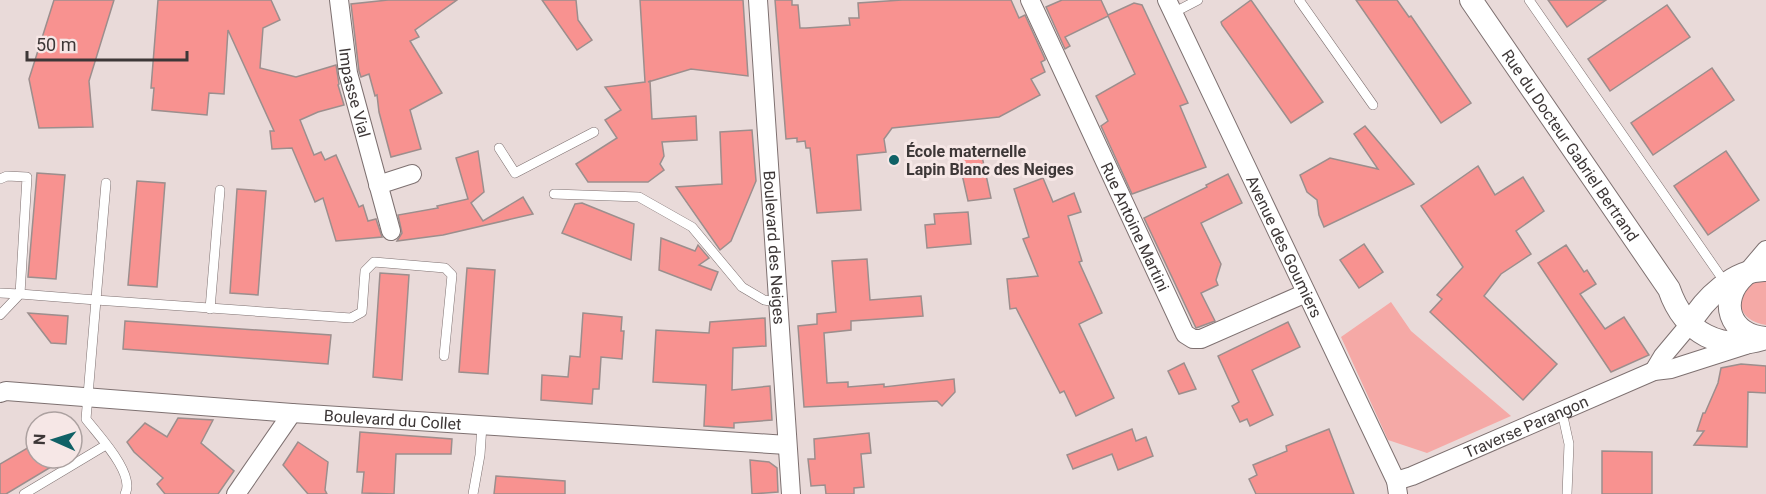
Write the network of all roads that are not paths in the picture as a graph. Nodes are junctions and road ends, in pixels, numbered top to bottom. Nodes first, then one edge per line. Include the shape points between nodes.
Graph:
1 (339, 0) edge
2 (758, 0) edge
3 (1030, 0) edge
4 (1198, 0) edge
5 (1299, 0) edge
6 (1471, 0) edge
7 (1529, 0) edge
8 (1170, 6) edge
9 (1373, 105) dead end
10 (594, 132) dead end
11 (499, 148) dead end
12 (412, 174) dead end
13 (0, 179) edge
14 (105, 183) dead end
15 (378, 184) junction
16 (220, 190) dead end
17 (554, 194) dead end
18 (391, 231) dead end
19 (1766, 250) edge
20 (1766, 270) edge
21 (1727, 285) junction
22 (1669, 289) junction
23 (0, 293) edge
24 (1306, 293) junction
25 (20, 294) junction
26 (96, 300) junction
27 (777, 302) junction
28 (210, 309) junction
29 (0, 315) edge
30 (1689, 325) junction
31 (1762, 339) edge
32 (444, 356) dead end
33 (1654, 371) junction
34 (0, 393) edge
35 (89, 398) junction
36 (1562, 412) junction
37 (292, 413) junction
38 (482, 425) junction
39 (106, 444) junction
40 (787, 445) junction
41 (1397, 488) edge
42 (24, 494) edge
43 (125, 494) edge
44 (236, 494) edge
45 (473, 494) edge
46 (791, 494) edge
47 (1567, 494) edge

1 - 15 street, Impasse Vial via 348,73
2 - 27 street, Boulevard des Neiges
3 - 24 street, Rue Antoine Martini via 1185,334 1201,339
4 - 8 lane
5 - 9 lane
6 - 22 street, Rue du Docteur Gabriel Bertrand
7 - 21 lane
8 - 24 street, Avenue des Goumiers
10 - 11 lane via 515,173
12 - 15 street
13 - 25 lane via 27,177
14 - 26 lane
15 - 18 street, Impasse Vial
16 - 28 lane
17 - 27 lane via 639,197 692,227 742,287 764,300
19 - 21 street
20 - 21 street via 1753,271
21 - 22 street
21 - 30 street
21 - 31 street via 1736,284 1729,305 1737,326
22 - 30 street, Rue du Docteur Gabriel Bertrand via 1675,306
23 - 25 lane
24 - 41 street, Avenue des Goumiers
25 - 26 lane
25 - 29 lane
26 - 28 lane
26 - 35 lane
27 - 40 street, Boulevard des Neiges
28 - 32 lane via 351,318 362,312 365,271 374,262 445,268 452,275
30 - 31 street via 1707,338 1728,342
30 - 33 street
31 - 33 street, Traverse Parangon via 1704,360
33 - 36 street, Traverse Parangon
34 - 35 street, Boulevard du Collet
35 - 37 street, Boulevard du Collet
35 - 39 lane via 86,419
36 - 41 street, Traverse Parangon via 1412,476
36 - 47 lane via 1569,444
37 - 38 street, Boulevard du Collet
37 - 44 street
38 - 40 street, Boulevard du Collet
38 - 45 lane
39 - 42 lane
39 - 43 lane via 128,480
40 - 46 street, Boulevard des Neiges

